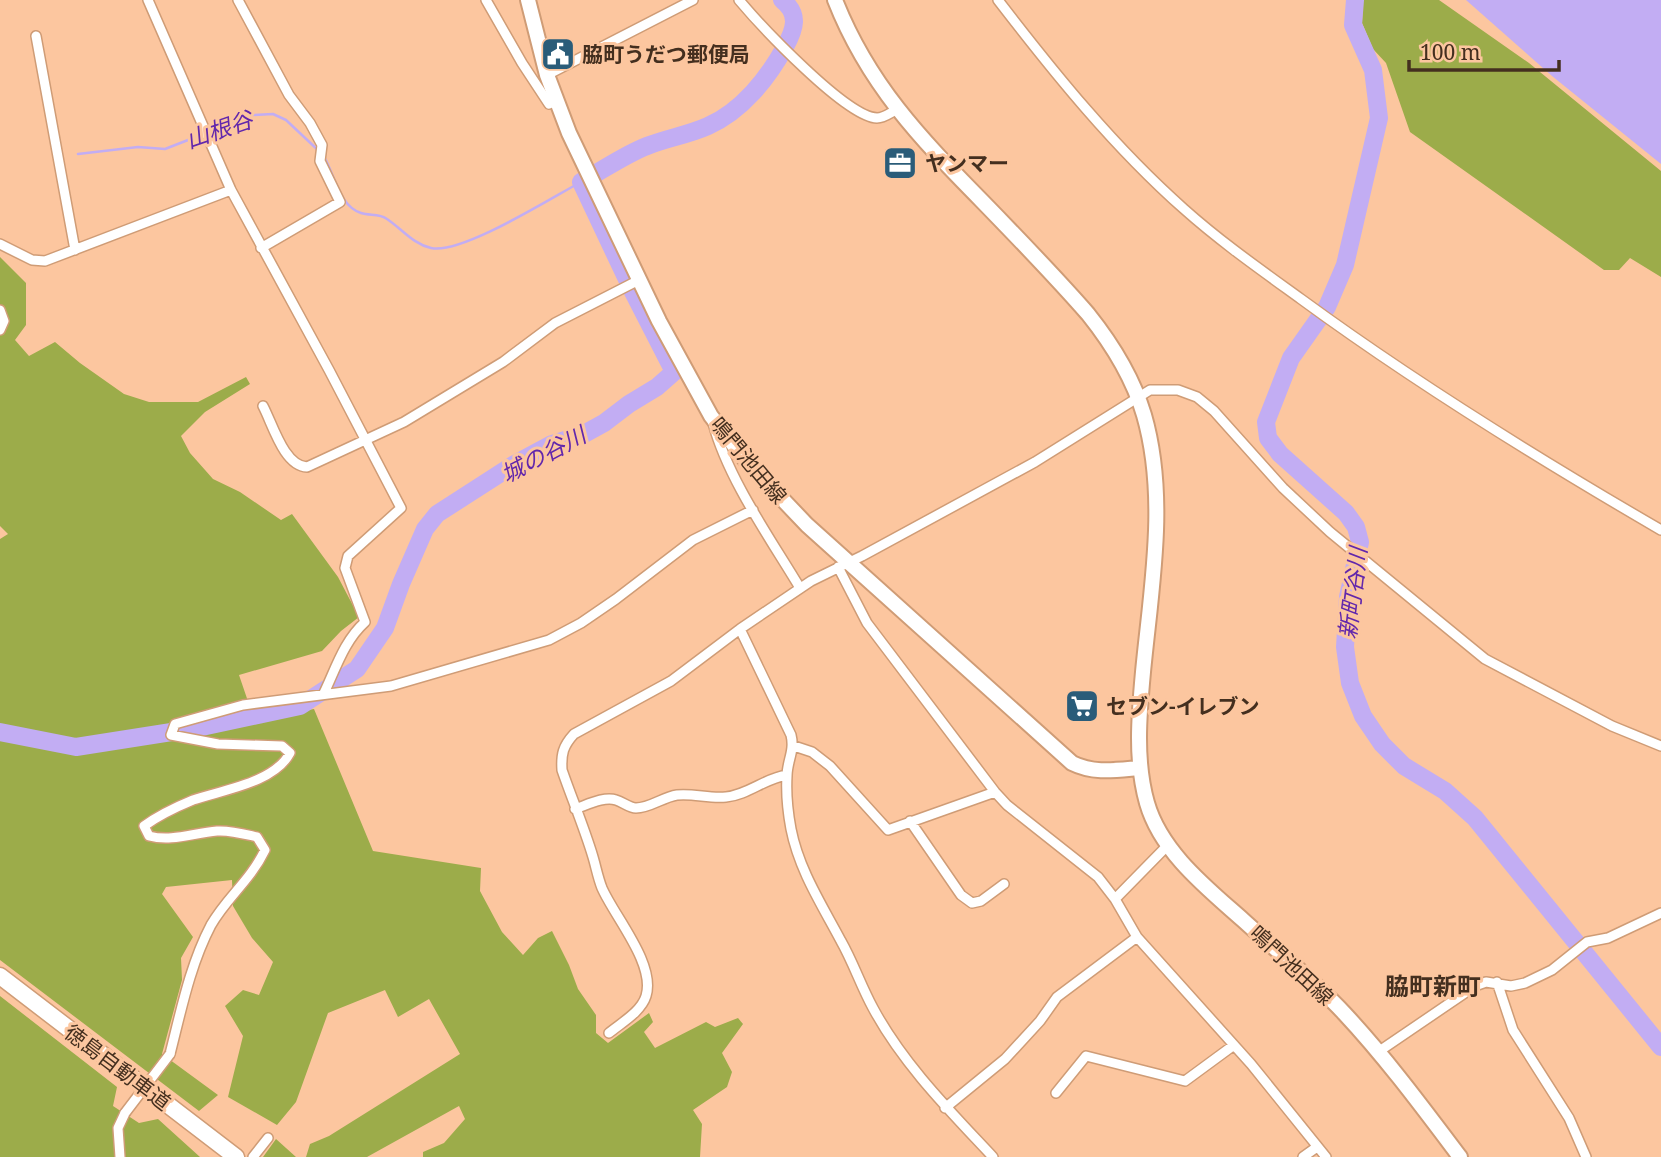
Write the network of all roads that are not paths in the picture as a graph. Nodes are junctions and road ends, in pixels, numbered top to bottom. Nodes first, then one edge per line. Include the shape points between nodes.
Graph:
1 (148, 0) edge
2 (238, 0) edge
3 (486, 0) edge
4 (528, 0) edge
5 (693, 0) edge
6 (739, 0) edge
7 (835, 0) edge
8 (998, 0) edge
9 (36, 36) dead end
10 (547, 75) junction
11 (556, 100) junction
12 (896, 110) junction
13 (231, 190) junction
14 (0, 244) edge
15 (261, 248) junction
16 (75, 250) junction
17 (639, 280) junction
18 (0, 310) edge
19 (0, 330) edge
20 (1138, 397) junction
21 (263, 406) dead end
22 (711, 415) junction
23 (366, 440) junction
24 (753, 510) junction
25 (1661, 530) edge
26 (843, 564) junction
27 (800, 588) junction
28 (740, 629) junction
29 (324, 693) junction
30 (794, 746) junction
31 (1661, 746) edge
32 (1140, 768) junction
33 (786, 775) junction
34 (995, 792) junction
35 (575, 809) junction
36 (911, 821) junction
37 (1168, 845) junction
38 (1004, 884) dead end
39 (1115, 899) junction
40 (1661, 913) edge
41 (1137, 937) junction
42 (0, 976) edge
43 (1497, 982) junction
44 (609, 1033) dead end
45 (1234, 1045) junction
46 (1378, 1052) junction
47 (1056, 1093) dead end
48 (945, 1108) junction
49 (268, 1138) dead end
50 (1317, 1147) junction
51 (120, 1157) edge
52 (236, 1157) edge
53 (253, 1157) edge
54 (993, 1157) edge
55 (1303, 1157) edge
56 (1326, 1157) edge
57 (1460, 1157) edge
58 (1586, 1157) edge

1 - 13 street
2 - 15 street via 322,145 320,161 340,202
3 - 11 street via 549,104
4 - 10 main road, 鳴門池田線
5 - 10 street
6 - 12 street via 779,46 859,113 877,118
7 - 12 main road, 鳴門池田線 via 866,65
8 - 25 street via 1058,77 1141,168 1232,250 1341,330 1517,445
9 - 16 street
10 - 11 main road, 鳴門池田線
11 - 17 main road, 鳴門池田線
12 - 20 main road, 鳴門池田線 via 1088,314 1109,340
13 - 15 street
13 - 16 street
14 - 16 street via 32,260 45,261
15 - 23 street
17 - 22 main road, 鳴門池田線
17 - 23 street via 555,323 503,362
18 - 19 street via 4,321
20 - 26 street via 1035,462
20 - 31 street via 1150,390 1178,390 1197,397 1238,434 1291,495 1485,659 1612,726
20 - 32 main road, 鳴門池田線 via 1157,487
21 - 23 street via 290,460 299,467
22 - 24 street
22 - 26 main road, 鳴門池田線 via 747,462
23 - 29 street via 401,508 348,556 345,568 365,622 343,648
24 - 27 street
24 - 29 street via 693,540 615,599 549,640 391,686
26 - 27 street
26 - 32 main road, 鳴門池田線 via 1072,763 1107,771
26 - 34 street via 867,623
27 - 28 street
28 - 30 street
28 - 35 street via 671,681 574,734 564,744 562,770
29 - 51 street, bridge via 243,705 174,724 171,735 218,744 282,746 290,753 260,779 192,801 144,826 149,836 163,840 235,832 257,837 265,850 246,883 211,925 192,970 170,1054 118,1128
30 - 33 street
30 - 36 street via 830,766 888,830
32 - 37 main road, 鳴門池田線 via 1148,805
33 - 35 street via 724,798 673,795 639,808 609,798
33 - 48 street via 791,831 820,904 884,1027
34 - 36 street
34 - 39 street via 1079,860
35 - 44 street via 601,886 633,940 648,987 639,1009
36 - 38 street via 961,895 972,903
37 - 39 street
37 - 46 main road, 鳴門池田線 via 1190,872 1308,978
39 - 41 street
40 - 43 street via 1608,938 1587,942 1552,970 1525,983
41 - 45 street
41 - 48 street via 1057,997 1005,1059
42 - 52 highway, 徳島自動車道
43 - 46 street via 1475,986
43 - 58 street via 1513,1030 1569,1118
45 - 47 street via 1185,1081 1086,1056
45 - 50 street
46 - 57 main road, 鳴門池田線
48 - 54 street
49 - 53 street
50 - 55 street
50 - 56 street

